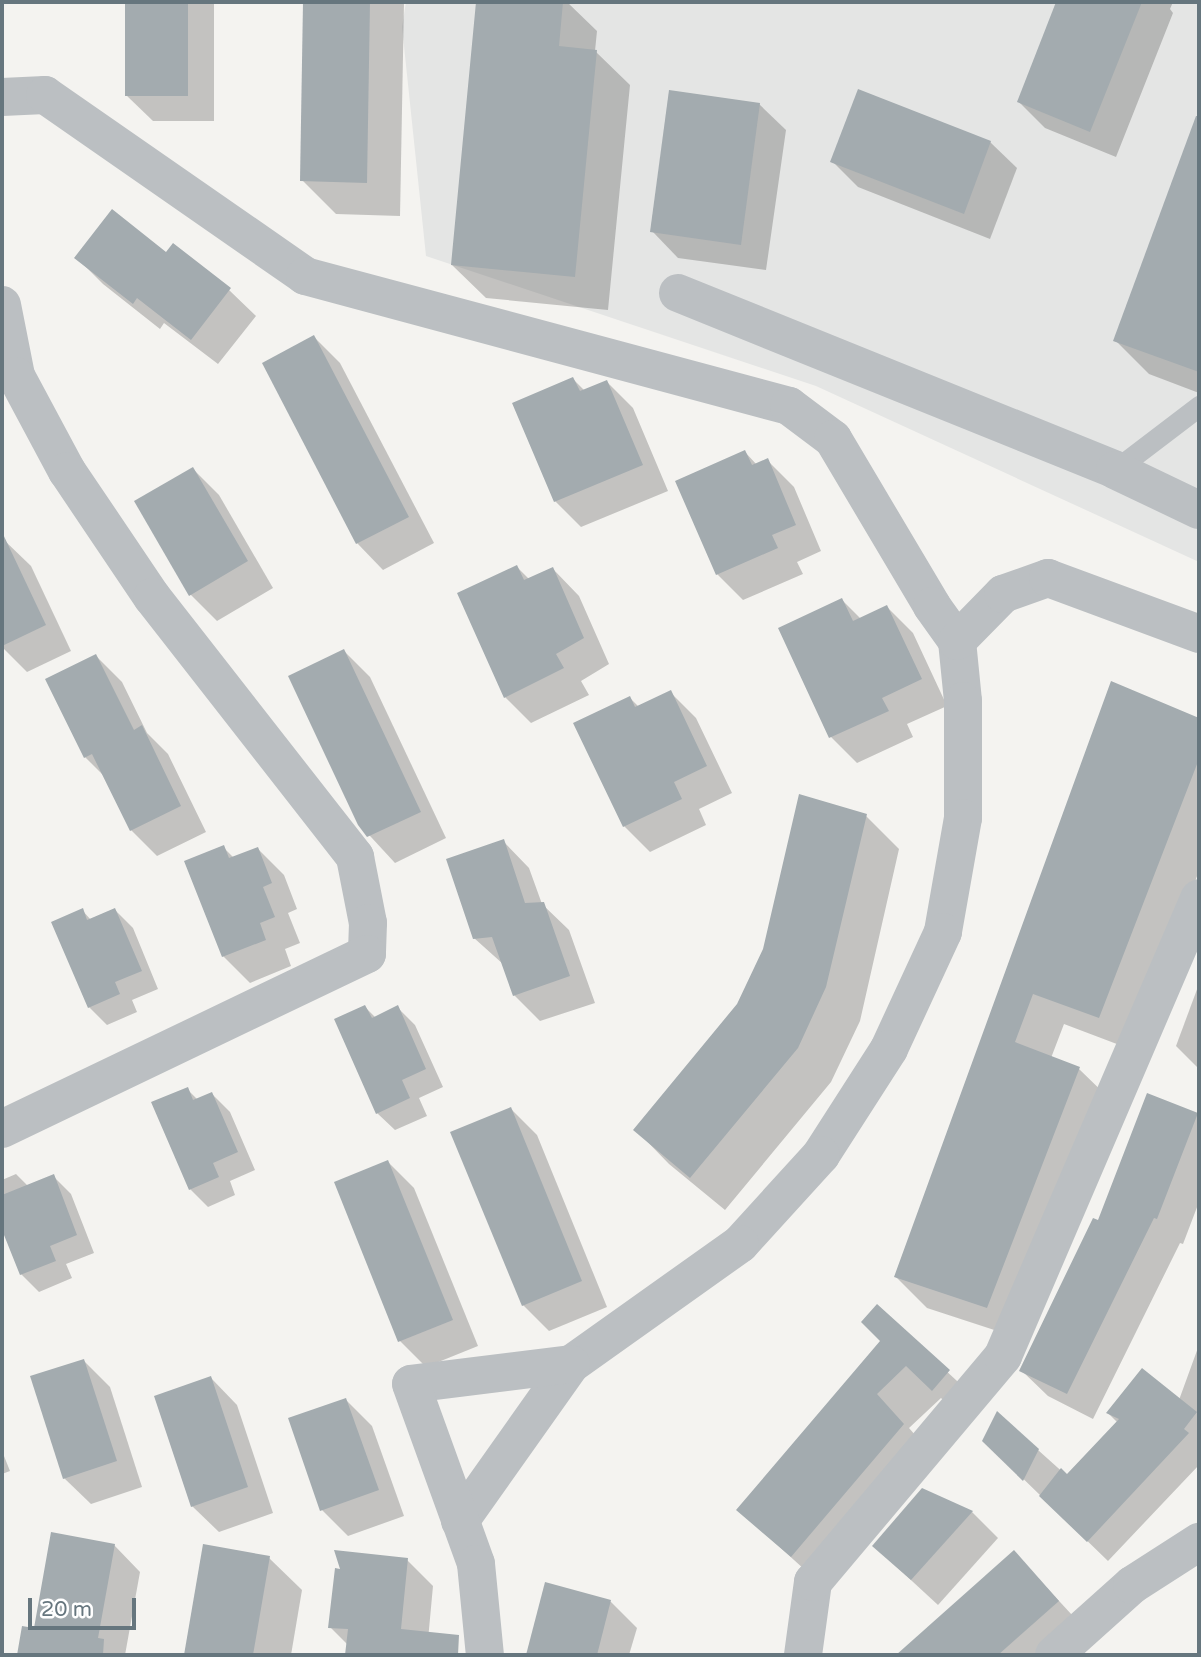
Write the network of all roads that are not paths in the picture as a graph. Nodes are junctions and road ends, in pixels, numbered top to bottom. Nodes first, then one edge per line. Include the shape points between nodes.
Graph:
1 (2, 97) edge
2 (678, 293) dead end
3 (2, 305) edge
4 (1199, 406) edge
5 (1115, 470) junction
6 (1199, 510) edge
7 (1199, 634) edge
8 (957, 641) junction
9 (1199, 898) edge
10 (2, 1129) edge
11 (572, 1364) junction
12 (460, 1521) junction
13 (1199, 1542) edge
14 (485, 1655) edge
15 (803, 1655) edge
16 (1054, 1655) edge

1 - 8 street via 45,95 305,276 789,406 833,439
2 - 5 street
3 - 10 street via 16,376 67,471 152,597 355,858 368,923 367,954
4 - 5 lane
5 - 6 street
7 - 8 street via 1048,578 1003,594
8 - 11 street via 964,701 963,818 943,932 890,1049 821,1155 740,1244
9 - 15 street via 1003,1356 813,1582
11 - 12 street
11 - 12 street via 411,1384
12 - 14 street via 476,1564
13 - 16 street via 1132,1585

